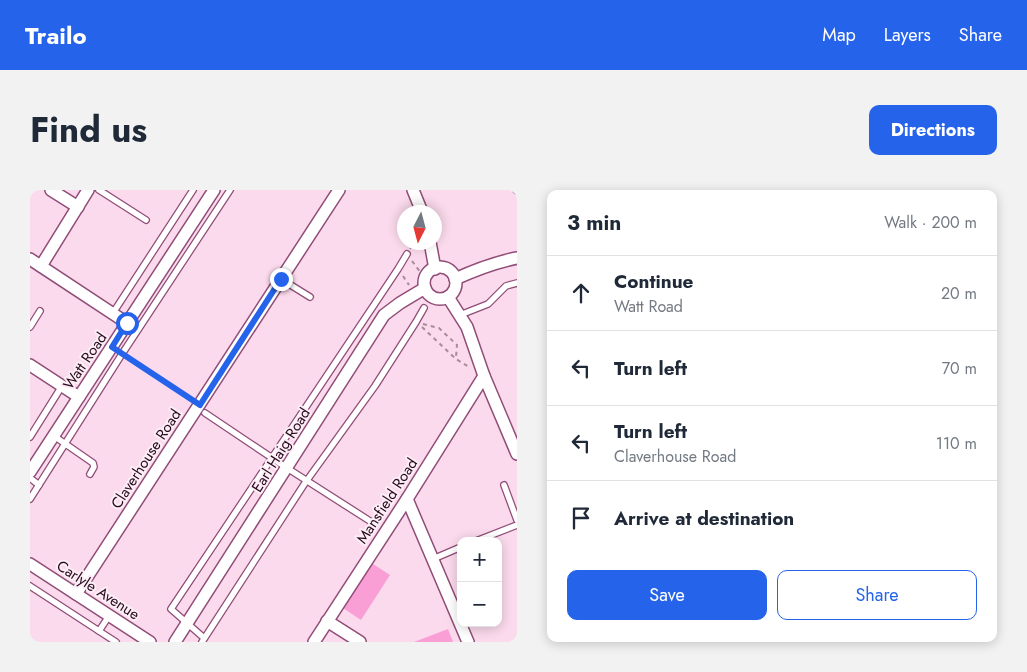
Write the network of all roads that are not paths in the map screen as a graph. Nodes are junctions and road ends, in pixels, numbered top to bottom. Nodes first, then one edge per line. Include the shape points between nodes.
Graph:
1 (51, 190) edge
2 (88, 190) edge
3 (99, 190) edge
4 (193, 190) edge
5 (214, 190) edge
6 (230, 190) edge
7 (338, 190) edge
8 (413, 190) edge
9 (205, 203) junction
10 (419, 205) edge
11 (78, 207) junction
12 (217, 210) junction
13 (146, 220) dead end
14 (431, 250) edge
15 (407, 254) road end
16 (517, 258) edge
17 (30, 259) edge
18 (41, 266) junction
19 (435, 269) junction
20 (281, 279) junction
21 (456, 279) junction
22 (425, 283) junction
23 (517, 283) edge
24 (310, 297) dead end
25 (448, 297) junction
26 (424, 308) dead end
27 (40, 312) dead end
28 (113, 313) junction
29 (460, 315) junction
30 (127, 323) junction
31 (30, 327) edge
32 (112, 347) junction
33 (122, 354) junction
34 (30, 365) edge
35 (331, 369) junction
36 (484, 376) junction
37 (345, 377) junction
38 (62, 386) junction
39 (78, 397) junction
40 (203, 409) junction
41 (54, 436) junction
42 (30, 437) edge
43 (65, 444) junction
44 (517, 454) edge
45 (272, 458) junction
46 (287, 468) junction
47 (30, 472) edge
48 (90, 474) dead end
49 (30, 478) edge
50 (307, 480) junction
51 (39, 485) junction
52 (504, 485) dead end
53 (30, 499) edge
54 (407, 499) junction
55 (517, 520) edge
56 (373, 524) dead end
57 (517, 524) edge
58 (486, 537) edge
59 (457, 549) edge
60 (433, 559) junction
61 (30, 564) edge
62 (30, 586) edge
63 (76, 594) junction
64 (109, 616) junction
65 (327, 621) junction
66 (188, 624) junction
67 (99, 631) junction
68 (203, 640) edge
69 (116, 642) edge
70 (150, 642) edge
71 (175, 642) edge
72 (314, 642) edge
73 (360, 642) edge
74 (468, 642) edge

1 - 11 street
2 - 11 street
3 - 13 lane
4 - 28 lane
5 - 9 street, Watt Road
6 - 12 lane
7 - 20 street, Claverhouse Road
8 - 10 street
9 - 12 lane
9 - 30 street, Watt Road
11 - 18 street
12 - 33 lane
14 - 19 street
15 - 35 lane
16 - 21 street
17 - 18 street
18 - 28 street
19 - 21 street via 449,270
19 - 22 street via 428,274
20 - 24 lane
20 - 40 street, Claverhouse Road
21 - 25 street via 453,293
22 - 25 street via 432,297
22 - 37 street, Earl Haig Road via 384,316
23 - 29 lane via 506,286 488,304
25 - 29 street
26 - 50 lane via 375,386
27 - 31 lane
28 - 30 street
29 - 36 street
30 - 32 street, Watt Road
32 - 33 lane
32 - 39 street, Watt Road
33 - 43 lane
34 - 38 street
35 - 37 lane
35 - 45 lane
36 - 44 street
36 - 54 street, Mansfield Road
37 - 46 street, Earl Haig Road
38 - 39 street
38 - 42 lane
39 - 41 street, Watt Road
40 - 45 lane
40 - 63 street, Claverhouse Road
41 - 43 lane
41 - 47 street, Watt Road
43 - 48 lane via 93,463
43 - 51 lane
45 - 46 lane
45 - 66 lane via 171,609
46 - 50 lane
46 - 66 street, Earl Haig Road
49 - 51 lane
50 - 56 lane
50 - 68 lane
51 - 53 lane
52 - 55 lane
54 - 60 street
54 - 65 street, Mansfield Road
57 - 58 lane
59 - 60 lane
60 - 74 street
61 - 63 street, Carlyle Avenue
62 - 67 lane
63 - 64 street, Carlyle Avenue
64 - 67 lane
64 - 70 street, Carlyle Avenue
65 - 72 street, Mansfield Road
65 - 73 street
66 - 68 lane
66 - 71 street, Earl Haig Road
67 - 69 lane

